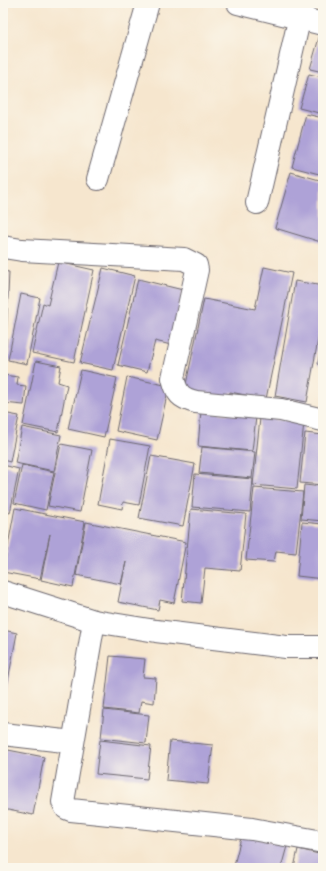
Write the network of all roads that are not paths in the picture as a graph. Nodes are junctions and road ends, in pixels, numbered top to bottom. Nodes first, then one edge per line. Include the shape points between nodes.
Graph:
1 (148, 3) edge
2 (238, 3) edge
3 (301, 11) edge
4 (323, 24) edge
5 (98, 179) dead end
6 (257, 203) dead end
7 (3, 247) edge
8 (323, 420) edge
9 (3, 592) edge
10 (94, 621) junction
11 (323, 647) edge
12 (3, 734) edge
13 (73, 742) junction
14 (323, 842) edge

1 - 5 street
2 - 3 street
3 - 4 street
3 - 6 street
7 - 8 street via 184,259 192,262 197,270 173,378 180,396 196,402 281,410
9 - 10 street
10 - 11 street via 286,647
10 - 13 street
12 - 13 street
13 - 14 street via 63,802 66,808 71,810 252,829

